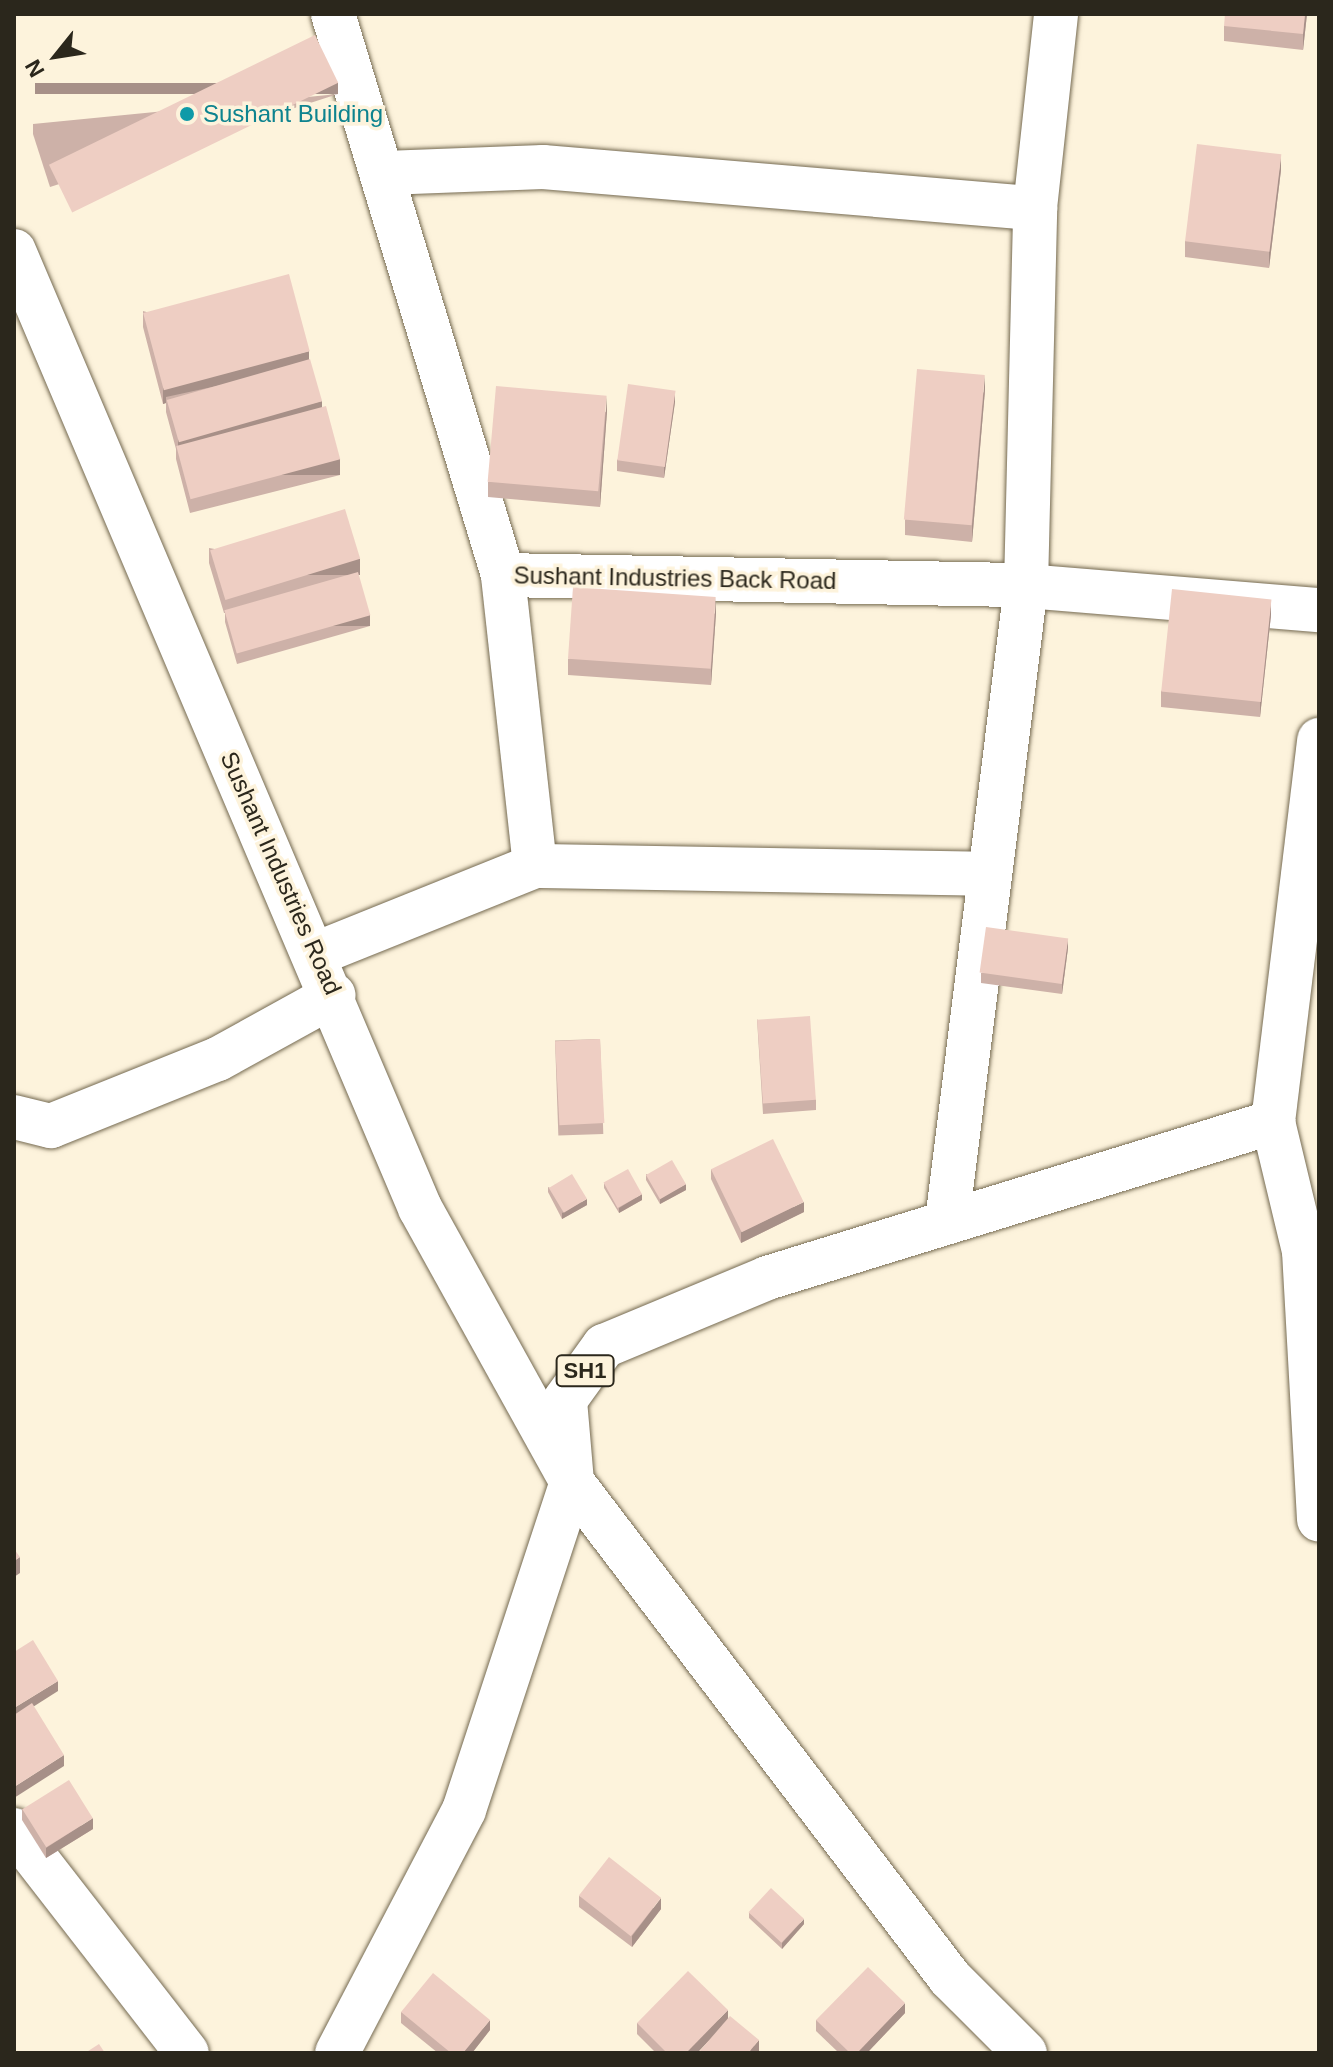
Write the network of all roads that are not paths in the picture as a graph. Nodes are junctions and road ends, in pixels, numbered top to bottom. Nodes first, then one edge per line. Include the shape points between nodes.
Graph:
1 (333, 14) edge
2 (1056, 14) edge
3 (385, 173) junction
4 (1035, 208) junction
5 (14, 251) edge
6 (22, 301) edge
7 (503, 575) junction
8 (1026, 586) junction
9 (1319, 610) edge
10 (1319, 740) edge
11 (535, 866) junction
12 (990, 874) junction
13 (316, 954) junction
14 (334, 995) junction
15 (14, 1117) edge
16 (1273, 1122) junction
17 (947, 1222) junction
18 (1311, 1250) edge
19 (572, 1482) junction
20 (1319, 1520) edge
21 (14, 1830) edge
22 (187, 2053) edge
23 (337, 2053) edge
24 (1025, 2053) edge

1 - 3 street, Sushant Industries Back Road
2 - 4 street
3 - 4 street via 543,167
3 - 7 street, Sushant Industries Back Road
4 - 8 street
5 - 6 street, Sushant Industries Road
6 - 13 street, Sushant Industries Road
7 - 8 street, Sushant Industries Back Road
7 - 11 street
8 - 9 street, Sushant Industries Back Road
8 - 12 street
10 - 16 street
11 - 12 street
11 - 13 street
12 - 17 street
13 - 14 street, Sushant Industries Road
14 - 15 street via 218,1059 51,1126
14 - 19 street, Sushant Industries Road via 420,1208
16 - 17 street, SH1
16 - 18 street
17 - 19 street, SH1 via 767,1278 604,1346 565,1400
18 - 20 street
19 - 23 street, SH1 via 464,1810
19 - 24 street, Sushant Industries Road via 950,1978
21 - 22 street

